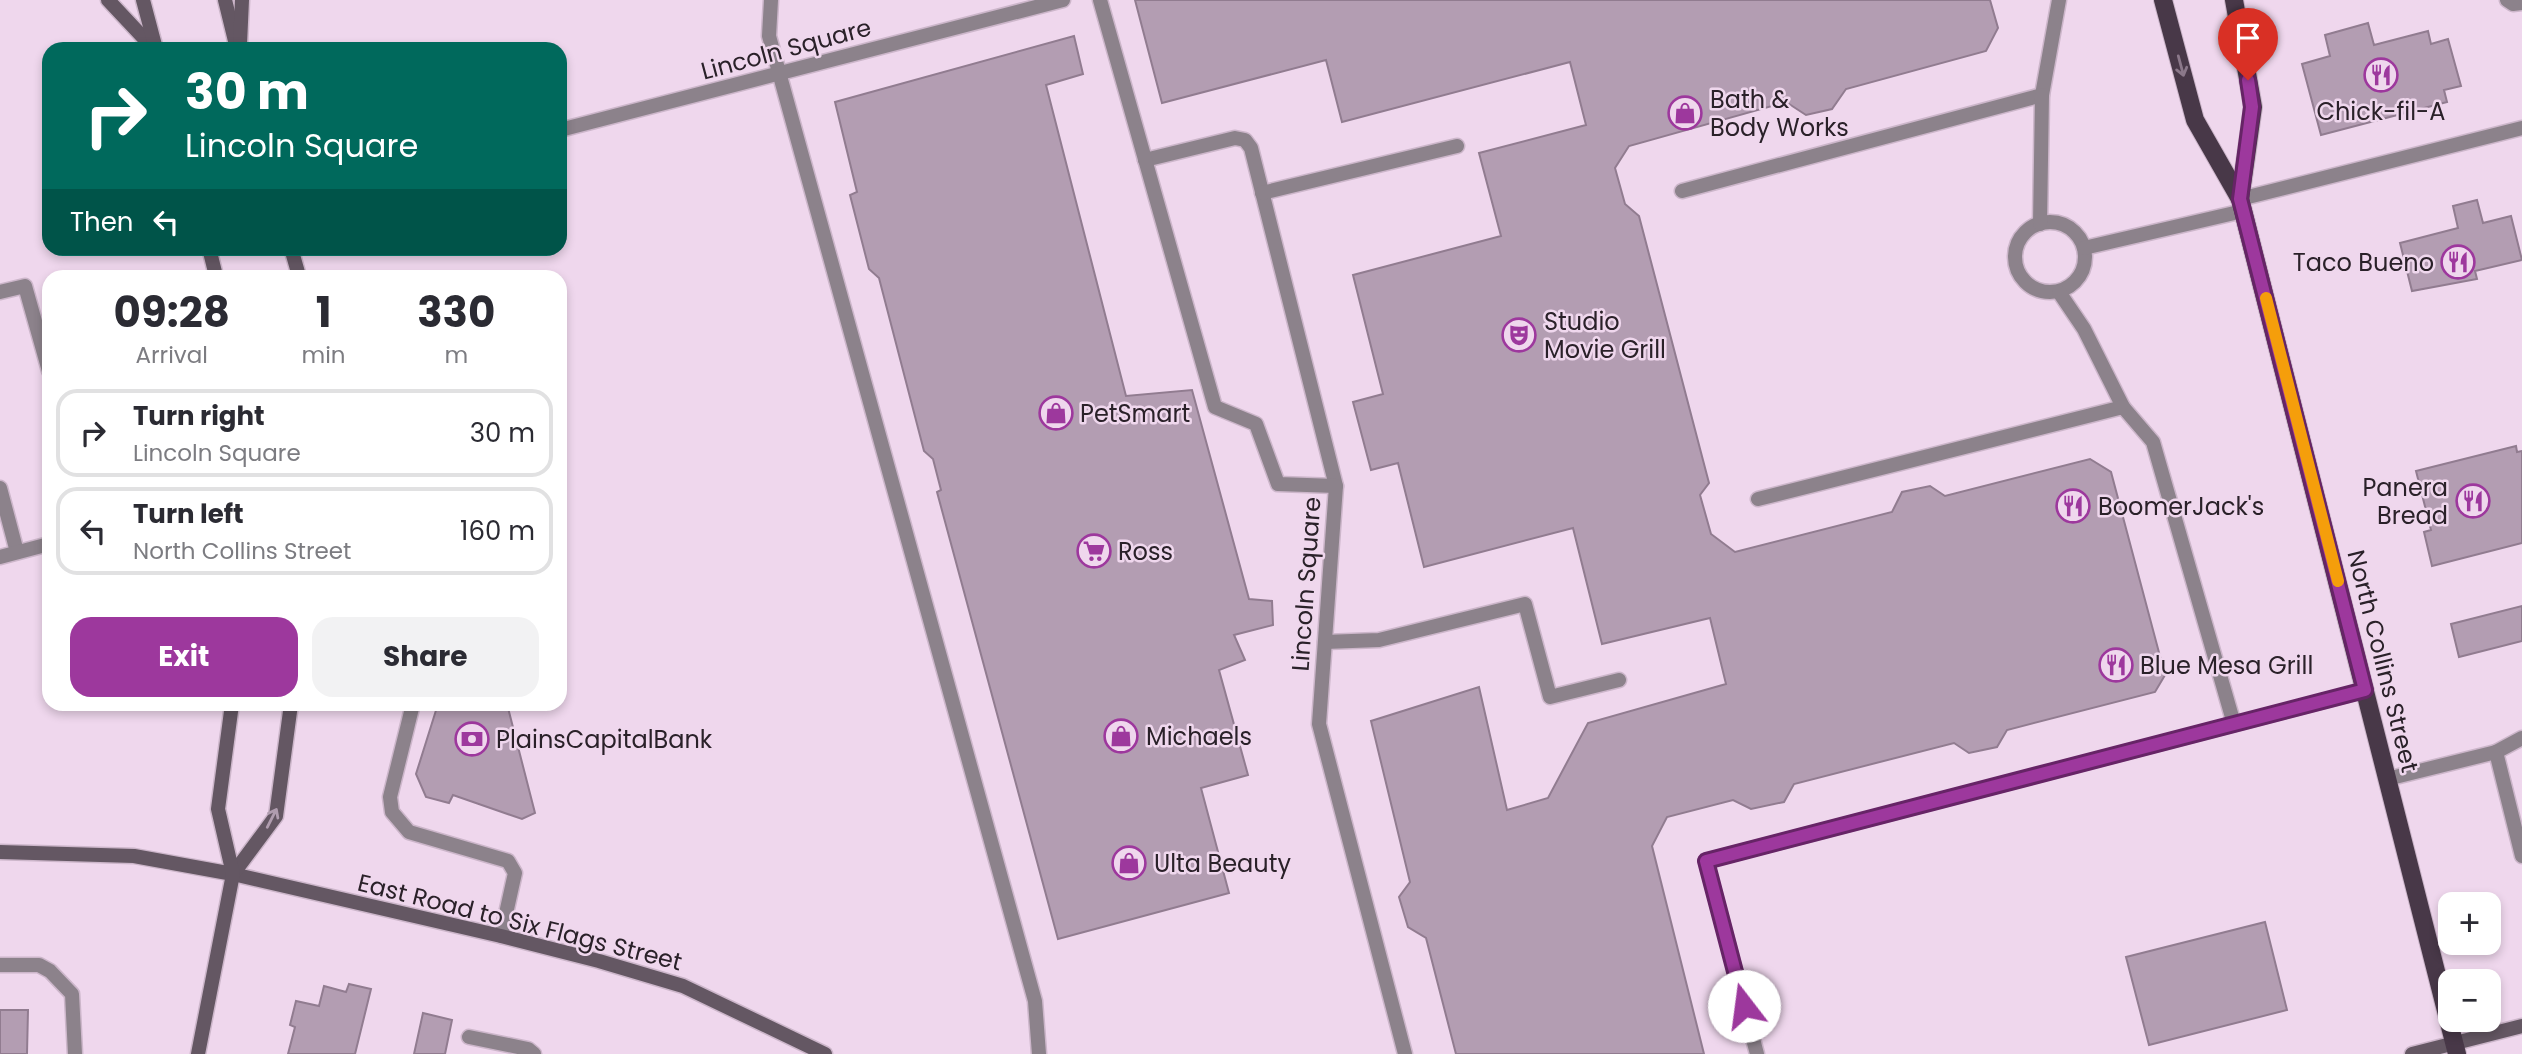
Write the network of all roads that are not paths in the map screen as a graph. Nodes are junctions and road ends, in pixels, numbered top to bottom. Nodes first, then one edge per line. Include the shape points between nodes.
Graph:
1 (108, 0) edge
2 (143, 0) edge
3 (225, 0) edge
4 (242, 0) edge
5 (771, 0) edge
6 (1063, 0) edge
7 (1100, 0) edge
8 (2059, 0) edge
9 (2163, 0) edge
10 (2234, 0) edge
11 (2507, 0) edge
12 (2522, 3) edge
13 (148, 42) edge
14 (153, 42) edge
15 (236, 42) edge
16 (239, 42) edge
17 (779, 75) junction
18 (2042, 95) junction
19 (2522, 128) edge
20 (567, 129) edge
21 (1457, 146) dead end
22 (1145, 160) junction
23 (1682, 191) dead end
24 (1262, 193) junction
25 (2241, 205) junction
26 (2040, 224) junction
27 (2084, 248) junction
28 (0, 292) edge
29 (2059, 292) junction
30 (42, 346) edge
31 (2123, 407) junction
32 (1336, 486) junction
33 (0, 488) edge
34 (1758, 499) dead end
35 (42, 546) edge
36 (17, 552) junction
37 (0, 557) edge
38 (1325, 642) junction
39 (1619, 680) dead end
40 (2365, 690) junction
41 (231, 711) edge
42 (291, 711) edge
43 (411, 711) edge
44 (2234, 724) junction
45 (2522, 738) edge
46 (2496, 752) junction
47 (2387, 779) junction
48 (0, 852) edge
49 (2522, 856) edge
50 (233, 874) junction
51 (501, 936) junction
52 (0, 965) edge
53 (2522, 1026) edge
54 (469, 1037) dead end
55 (2456, 1049) edge
56 (75, 1054) edge
57 (198, 1054) edge
58 (534, 1054) edge
59 (825, 1054) edge
60 (1039, 1054) edge
61 (1405, 1054) edge
62 (1757, 1054) edge
63 (2412, 1054) edge

1 - 13 street
2 - 14 street
3 - 15 street
4 - 16 street
5 - 17 street via 769,36
6 - 17 street, Lincoln Square
7 - 22 street, Lincoln Square
8 - 18 street
9 -> 25 main road, North Collins Street via 2195,120
10 - 25 main road, North Collins Street via 2252,107
11 - 12 street
17 - 20 street, Lincoln Square
17 - 60 street via 1035,1001
18 - 23 street
18 - 26 street
19 - 25 street
21 - 24 street
22 - 24 street via 1245,139
22 - 32 street, Lincoln Square via 1215,407 1256,424 1278,484
24 - 32 street
25 - 27 street
25 - 40 main road, North Collins Street
26 - 27 street via 2062,224 2080,238
26 - 29 street via 2022,235 2015,266 2027,285
27 - 29 street via 2077,279
28 - 30 street via 25,286
29 - 31 street via 2084,329
31 - 34 street
31 - 44 street via 2153,442
32 - 38 street, Lincoln Square
33 - 36 street
35 - 36 street
36 - 37 street
38 - 39 street via 1379,640 1525,604 1550,697
38 - 61 street, Lincoln Square via 1319,724
40 - 44 street
40 - 47 main road, North Collins Street
41 - 50 street via 218,809
50 -> 42 street via 276,816
43 - 51 street via 390,797 392,812 409,832 508,861 515,873
44 - 62 street via 1706,861
45 - 46 street
46 - 47 street
46 - 49 street
47 - 55 main road, North Collins Street
48 - 50 street, East Road to Six Flags Street via 134,856
50 - 51 street, East Road to Six Flags Street
50 - 57 street
51 - 59 street, East Road to Six Flags Street via 683,986
52 - 56 street via 39,965 72,994
53 - 55 street
54 - 58 street
55 - 63 street

